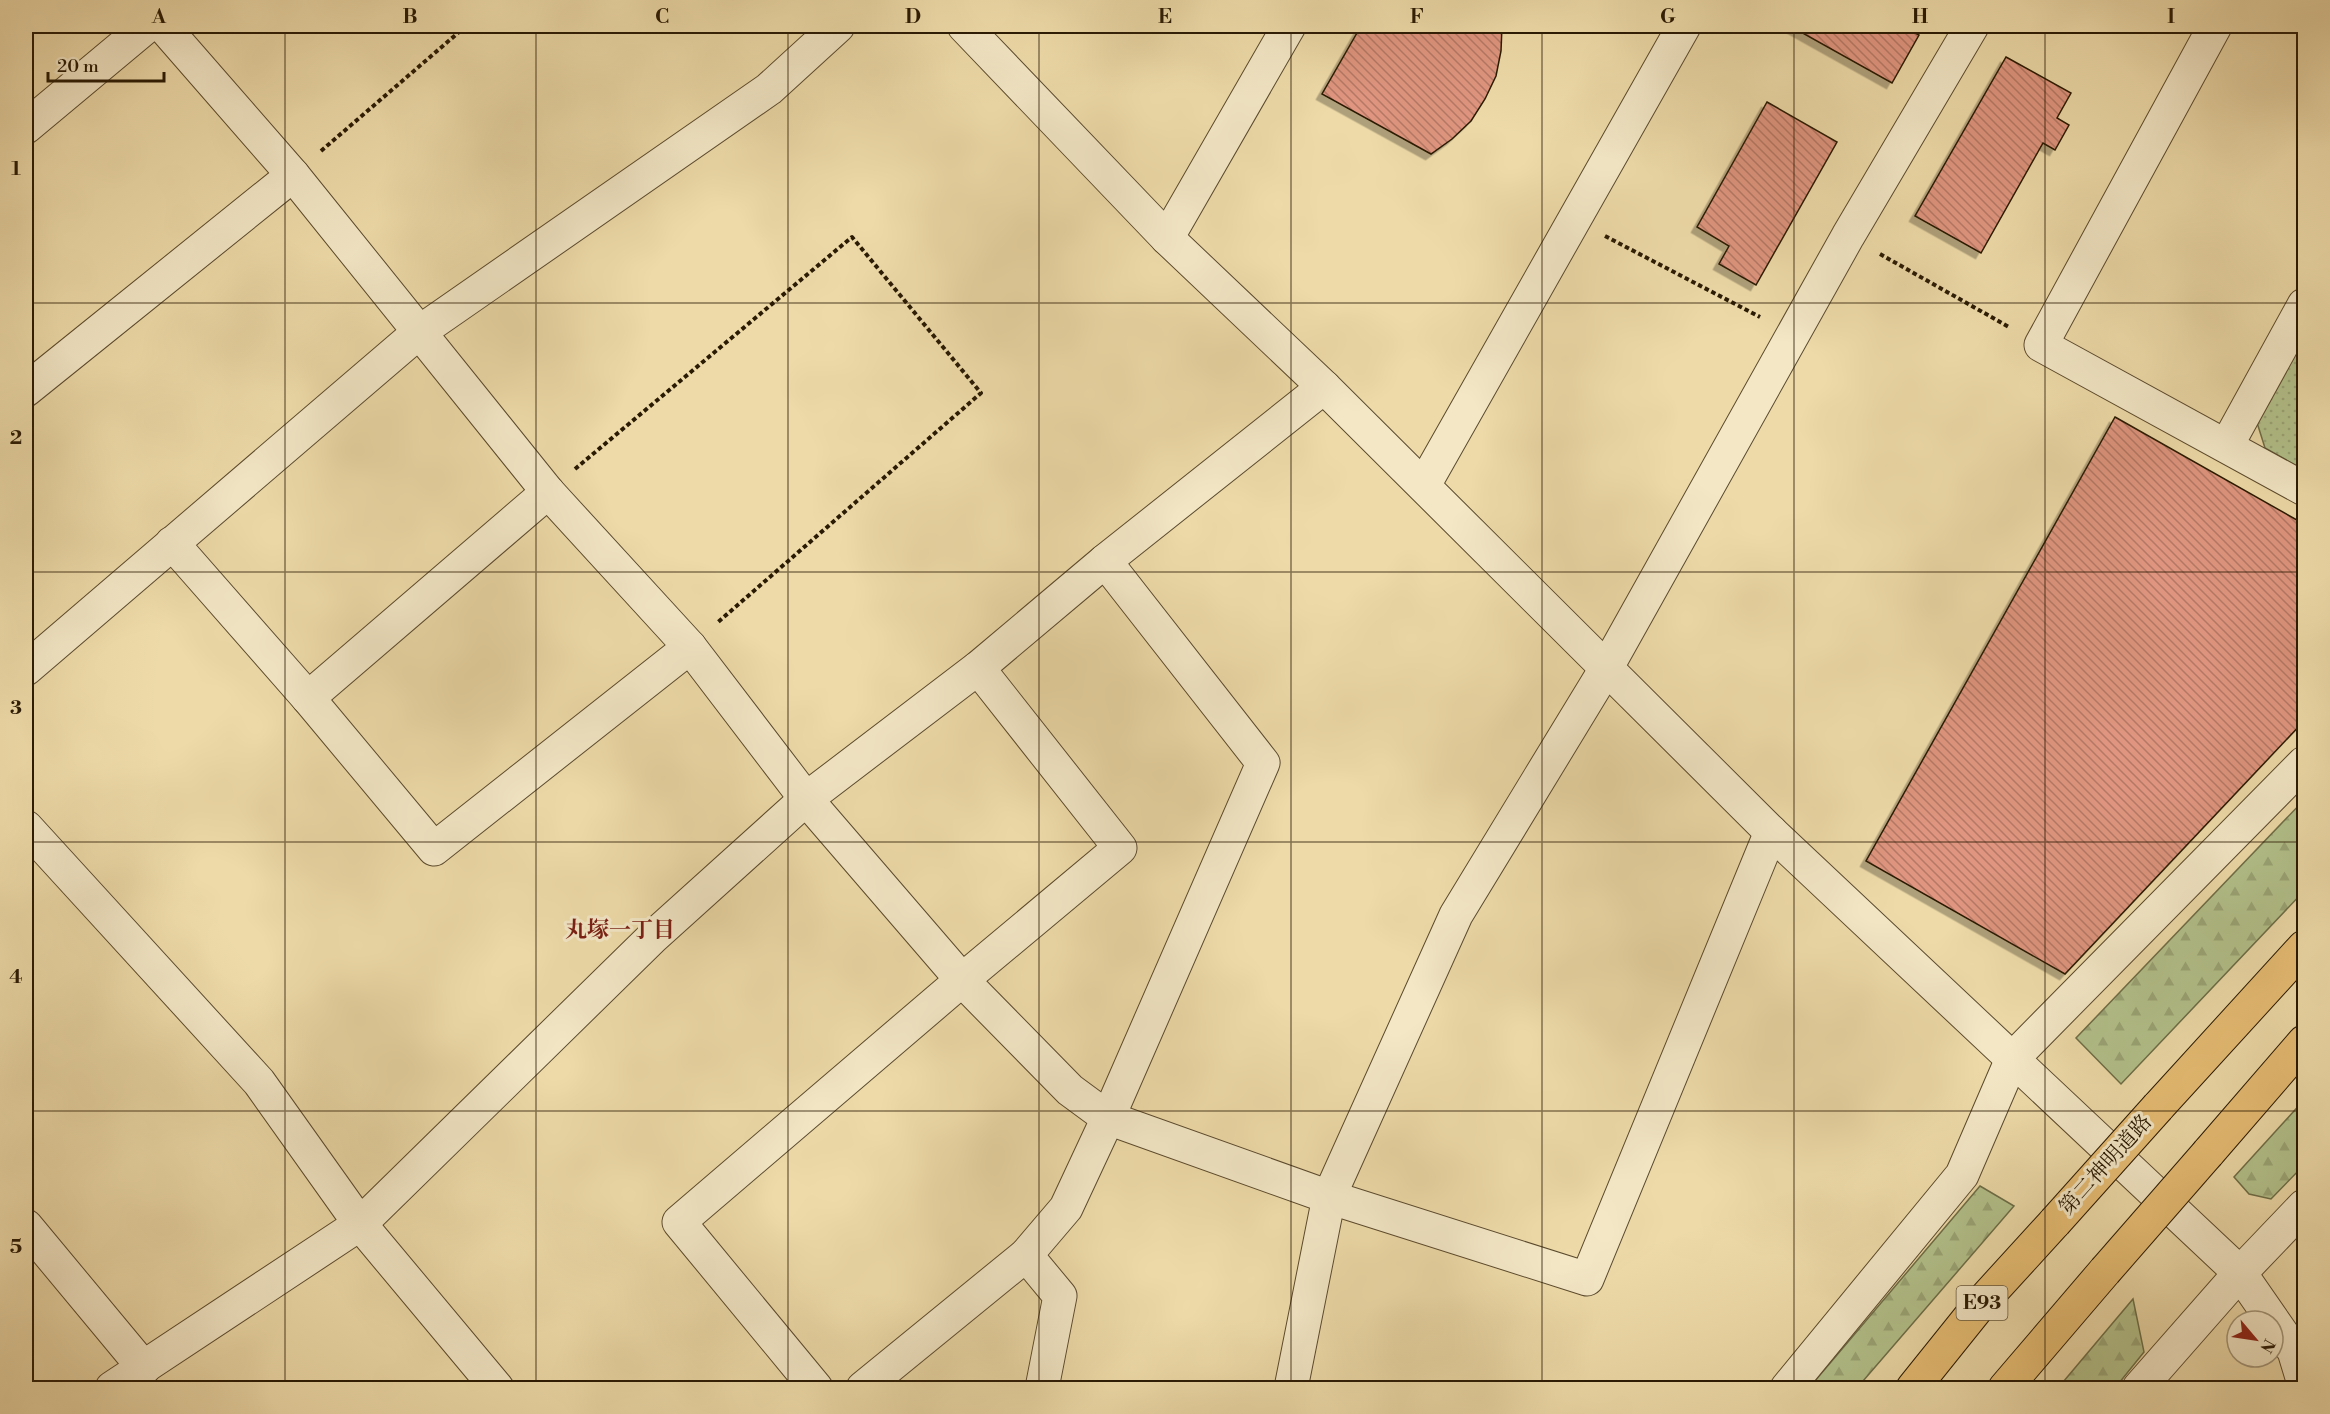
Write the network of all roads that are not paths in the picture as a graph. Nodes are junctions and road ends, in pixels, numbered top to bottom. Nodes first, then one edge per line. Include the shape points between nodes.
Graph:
1 (147, 26) edge
2 (163, 26) edge
3 (838, 26) edge
4 (964, 26) edge
5 (1290, 26) edge
6 (1684, 26) edge
7 (1972, 26) edge
8 (2215, 26) edge
9 (26, 127) edge
10 (293, 175) junction
11 (1167, 238) junction
12 (2304, 305) edge
13 (418, 333) junction
14 (1324, 387) junction
15 (26, 390) edge
16 (2226, 445) junction
17 (1424, 485) junction
18 (2304, 489) edge
19 (548, 492) junction
20 (172, 543) junction
21 (1105, 561) junction
22 (690, 647) junction
23 (1607, 667) junction
24 (978, 668) junction
25 (26, 669) edge
26 (308, 698) junction
27 (2304, 763) edge
28 (806, 799) junction
29 (26, 827) edge
30 (1771, 832) junction
31 (2304, 947) edge
32 (962, 980) junction
33 (2304, 1042) edge
34 (2012, 1059) junction
35 (1108, 1118) junction
36 (1329, 1197) junction
37 (2304, 1206) edge
38 (360, 1224) junction
39 (26, 1226) edge
40 (1026, 1255) junction
41 (2240, 1273) junction
42 (144, 1368) junction
43 (2304, 1384) edge
44 (112, 1389) edge
45 (496, 1389) edge
46 (816, 1389) edge
47 (863, 1389) edge
48 (1042, 1389) edge
49 (1291, 1389) edge
50 (1787, 1389) edge
51 (1913, 1389) edge
52 (2005, 1389) edge
53 (2139, 1389) edge

1 - 9 street
2 - 10 street
3 - 13 street via 769,89
4 - 11 street
5 - 11 street
6 - 17 street
7 - 23 street via 1848,236
8 - 16 street via 2042,345
10 - 13 street
10 - 15 street
11 - 14 street
12 - 16 street
13 - 19 street
13 - 20 street
14 - 17 street
14 - 21 street
16 - 18 street
17 - 23 street
19 - 22 street
19 - 26 street
20 - 25 street
20 - 26 street
21 - 24 street
21 - 35 street via 1263,763
22 - 26 street via 434,849
22 - 28 street
23 - 30 street
23 - 36 street via 1456,915
24 - 28 street
24 - 32 street via 1120,848
27 - 34 street
28 - 32 street
28 - 38 street via 653,937
29 - 38 street via 259,1082
30 - 34 street
30 - 36 street via 1587,1280
31 - 51 highway, 第二神明道路 / E93, bridge via 1982,1302
32 - 35 street via 1070,1090
32 - 46 street via 680,1222
33 - 52 highway, bridge
34 - 41 street
34 - 50 street via 1962,1175
35 - 36 street
35 - 40 street via 1066,1208
36 - 49 street
37 - 41 street
38 - 42 street
38 - 45 street
39 - 42 street
40 - 47 street
40 - 48 street via 1060,1296
41 - 43 street via 2294,1351
41 - 53 street
42 - 44 street

